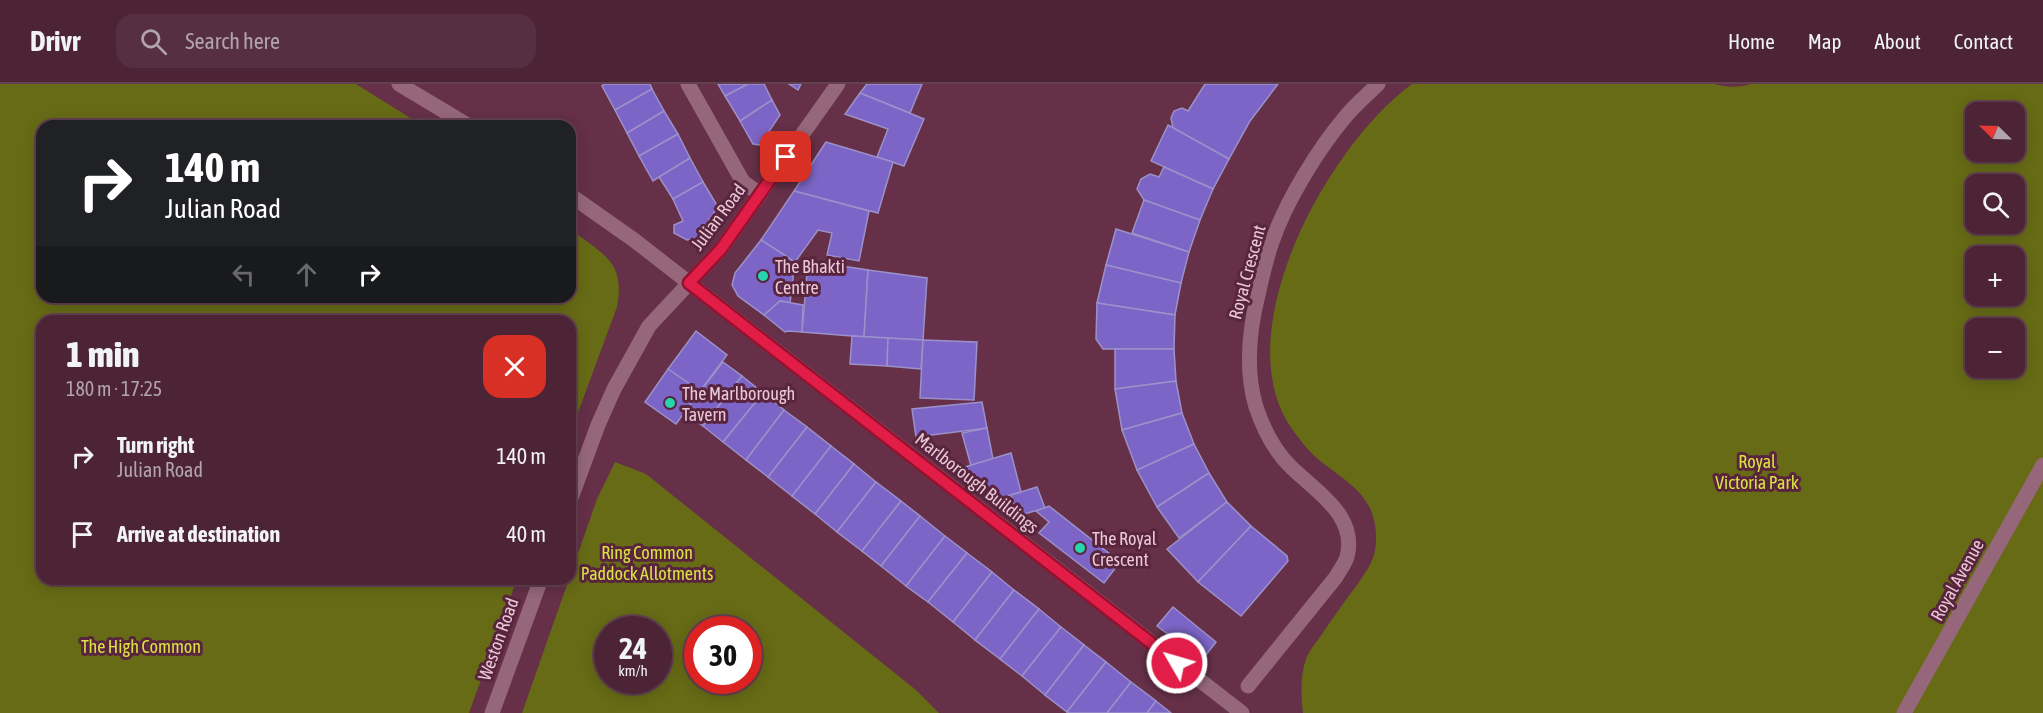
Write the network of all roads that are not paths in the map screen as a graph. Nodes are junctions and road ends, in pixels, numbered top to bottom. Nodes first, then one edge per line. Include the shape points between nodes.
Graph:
1 (399, 84) edge
2 (688, 84) edge
3 (838, 84) edge
4 (1378, 84) edge
5 (459, 120) edge
6 (760, 194) junction
7 (576, 199) edge
8 (689, 283) junction
9 (2043, 465) edge
10 (576, 485) edge
11 (539, 585) edge
12 (1248, 686) dead end
13 (492, 713) edge
14 (1242, 713) edge
15 (1904, 713) edge

1 - 5 street
2 - 6 street via 743,182
3 - 6 street, Julian Road
4 - 12 street, Royal Crescent via 1346,116 1294,195 1272,240 1251,324 1249,365 1256,406 1269,438 1288,464 1336,509 1348,540 1347,557 1336,577
6 - 8 street, Julian Road via 721,249
7 - 8 street, Marlborough Buildings
8 - 10 street via 649,326 632,355 598,425
8 - 14 street, Marlborough Buildings
9 - 15 street, Royal Avenue
11 - 13 street, Weston Road

